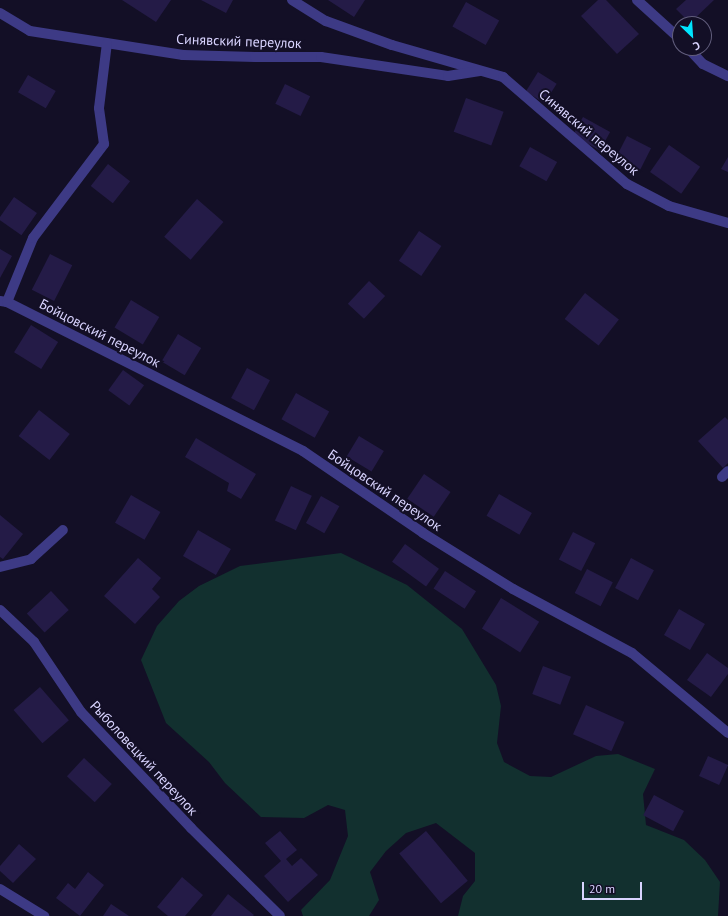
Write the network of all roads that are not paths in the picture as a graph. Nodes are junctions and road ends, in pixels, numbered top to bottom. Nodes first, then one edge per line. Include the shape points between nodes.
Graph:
1 (292, 0) edge
2 (637, 0) edge
3 (0, 13) edge
4 (672, 33) edge
5 (107, 43) junction
6 (696, 56) edge
7 (482, 71) junction
8 (728, 76) edge
9 (728, 223) edge
10 (3, 301) edge
11 (63, 530) dead end
12 (0, 568) edge
13 (0, 610) edge
14 (728, 733) edge
15 (0, 889) edge
16 (44, 916) edge
17 (280, 916) edge

1 - 7 street, Синявский переулок via 326,21 392,45
2 - 4 street
3 - 5 street, Синявский переулок via 30,31
5 - 7 street, Синявский переулок via 183,54 255,58 321,57 448,76
5 - 10 street, Бойцовский переулок via 99,108 104,144 33,238
6 - 8 street via 704,64
7 - 9 street, Синявский переулок via 503,77 627,184 669,206
10 - 14 street, Бойцовский переулок via 303,451 436,541 514,589 632,653
11 - 12 street via 31,560
13 - 17 street, Рыболовецкий переулок via 34,642 81,712 191,828
15 - 16 street

